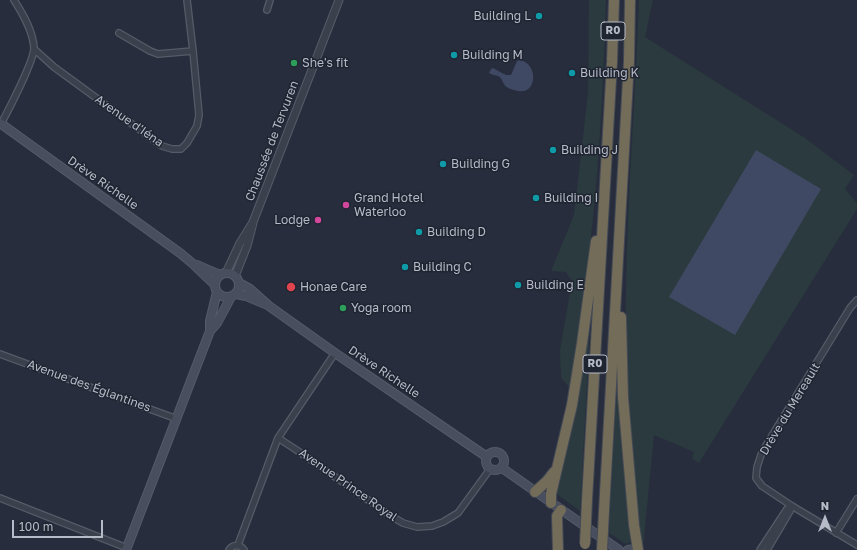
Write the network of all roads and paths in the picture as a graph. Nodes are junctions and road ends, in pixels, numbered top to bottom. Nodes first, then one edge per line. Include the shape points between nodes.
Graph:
1 (16, 0) edge
2 (187, 0) edge
3 (270, 0) edge
4 (339, 0) edge
5 (614, 0) edge
6 (630, 0) edge
7 (266, 10) dead end
8 (119, 33) dead end
9 (34, 49) junction
10 (193, 51) junction
11 (0, 124) edge
12 (253, 222) junction
13 (602, 229) junction
14 (192, 263) junction
15 (223, 274) junction
16 (237, 279) junction
17 (216, 289) junction
18 (233, 296) junction
19 (616, 296) junction
20 (857, 300) edge
21 (269, 306) junction
22 (210, 331) junction
23 (335, 353) junction
24 (0, 354) edge
25 (177, 419) junction
26 (278, 438) junction
27 (487, 457) junction
28 (557, 466) junction
29 (502, 468) junction
30 (490, 469) junction
31 (535, 492) junction
32 (0, 498) edge
33 (857, 499) edge
34 (551, 503) junction
35 (792, 506) junction
36 (561, 510) junction
37 (836, 533) junction
38 (238, 545) junction
39 (857, 545) edge
40 (585, 547) edge
41 (127, 549) edge
42 (229, 550) edge
43 (244, 550) edge
44 (558, 550) edge
45 (602, 550) edge
46 (619, 550) edge
47 (628, 550) edge
48 (638, 550) edge
49 (760, 550) edge
50 (767, 550) edge

1 - 9 street via 31,33
2 - 10 street, Avenue d'Iéna
3 - 7 street
4 - 12 street, Chaussée de Tervuren
5 - 13 highway, R0
6 - 19 highway, R0
8 - 10 street via 150,52 158,54
9 - 10 street, Avenue d'Iéna via 54,67 162,146 172,150 181,149 197,126 199,115
9 - 11 street via 31,62
11 - 14 main road, Drève Richelle
12 - 15 street, Chaussée de Tervuren
12 - 16 street, Chaussée de Tervuren
13 - 28 highway via 596,241 572,404
13 - 40 highway, R0, bridge
14 - 15 main road, Drève Richelle
14 - 17 main road, Drève Richelle
15 - 16 main road
15 - 17 main road via 215,281
16 - 18 main road via 240,287
16 - 21 main road, Drève Richelle
17 - 18 main road via 220,296
17 - 22 main road
18 - 21 main road, Drève Richelle via 246,296
18 - 22 main road
19 - 45 highway, R0, bridge
19 - 48 highway via 621,315 623,398
20 - 35 street, Drève du Mereault via 762,452 756,478 762,486
21 - 23 main road, Drève Richelle
22 - 25 main road
23 - 26 street
23 - 27 main road, Drève Richelle
24 - 25 street, Avenue des Églantines
25 - 41 main road
26 - 30 street, Avenue Prince Royal via 391,516 417,527 438,525 458,513
26 - 38 street
27 - 29 main road via 493,453 500,453 505,462
27 - 30 main road
28 - 31 highway via 548,481
28 - 34 highway
29 - 30 main road via 494,471
29 - 31 main road
31 - 34 main road
32 - 41 street
33 - 37 street
34 - 36 main road
35 - 37 street, Drève du Mereault
35 - 49 street via 786,509
35 - 50 street
36 - 44 highway via 557,516
36 - 46 main road
37 - 39 street, Drève du Mereault
38 - 42 street via 232,546
38 - 43 street
47 - 48 main road

